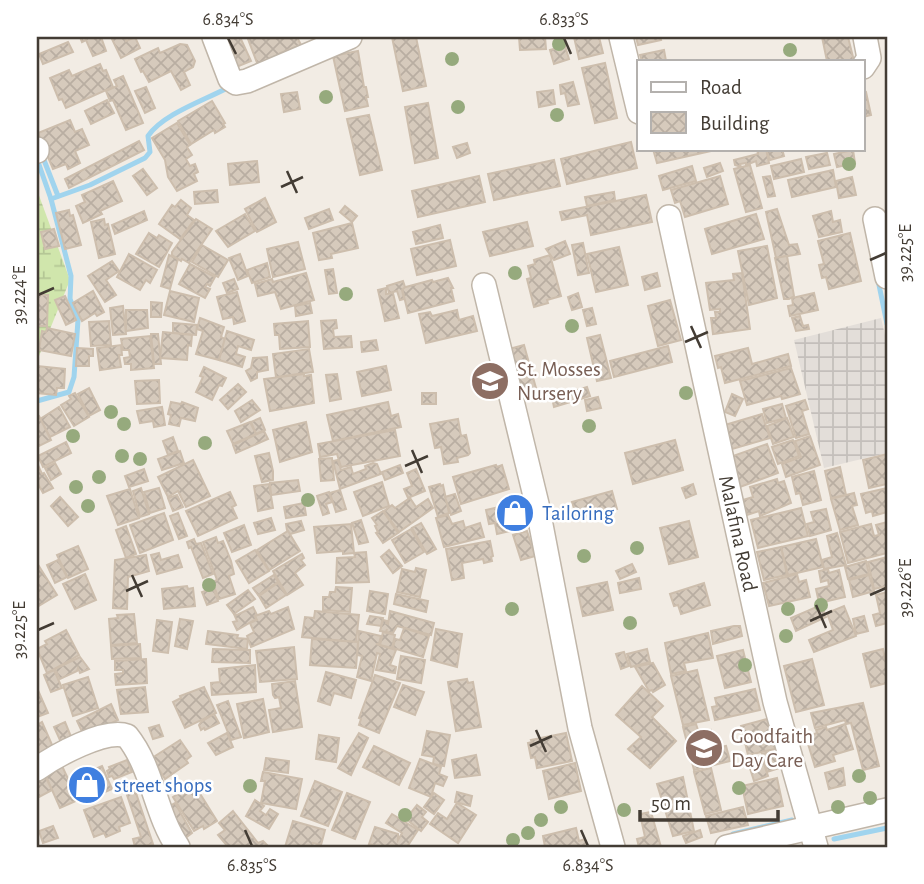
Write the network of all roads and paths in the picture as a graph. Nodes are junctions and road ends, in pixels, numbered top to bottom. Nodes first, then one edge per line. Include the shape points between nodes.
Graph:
1 (214, 37) edge
2 (350, 37) edge
3 (621, 37) edge
4 (865, 37) edge
5 (864, 66) edge
6 (637, 104) edge
7 (669, 217) dead end
8 (875, 219) dead end
9 (887, 277) edge
10 (484, 285) dead end
11 (38, 765) edge
12 (887, 810) edge
13 (814, 838) edge
14 (178, 847) edge
15 (613, 847) edge
16 (727, 847) edge

1 - 2 street via 230,79 236,83
3 - 6 street
4 - 5 street via 869,58
7 - 13 street, Malafina Road via 775,702
8 - 9 street
10 - 15 street via 537,504 580,728
11 - 14 street via 89,742 116,734 127,736
12 - 13 street
13 - 16 street

